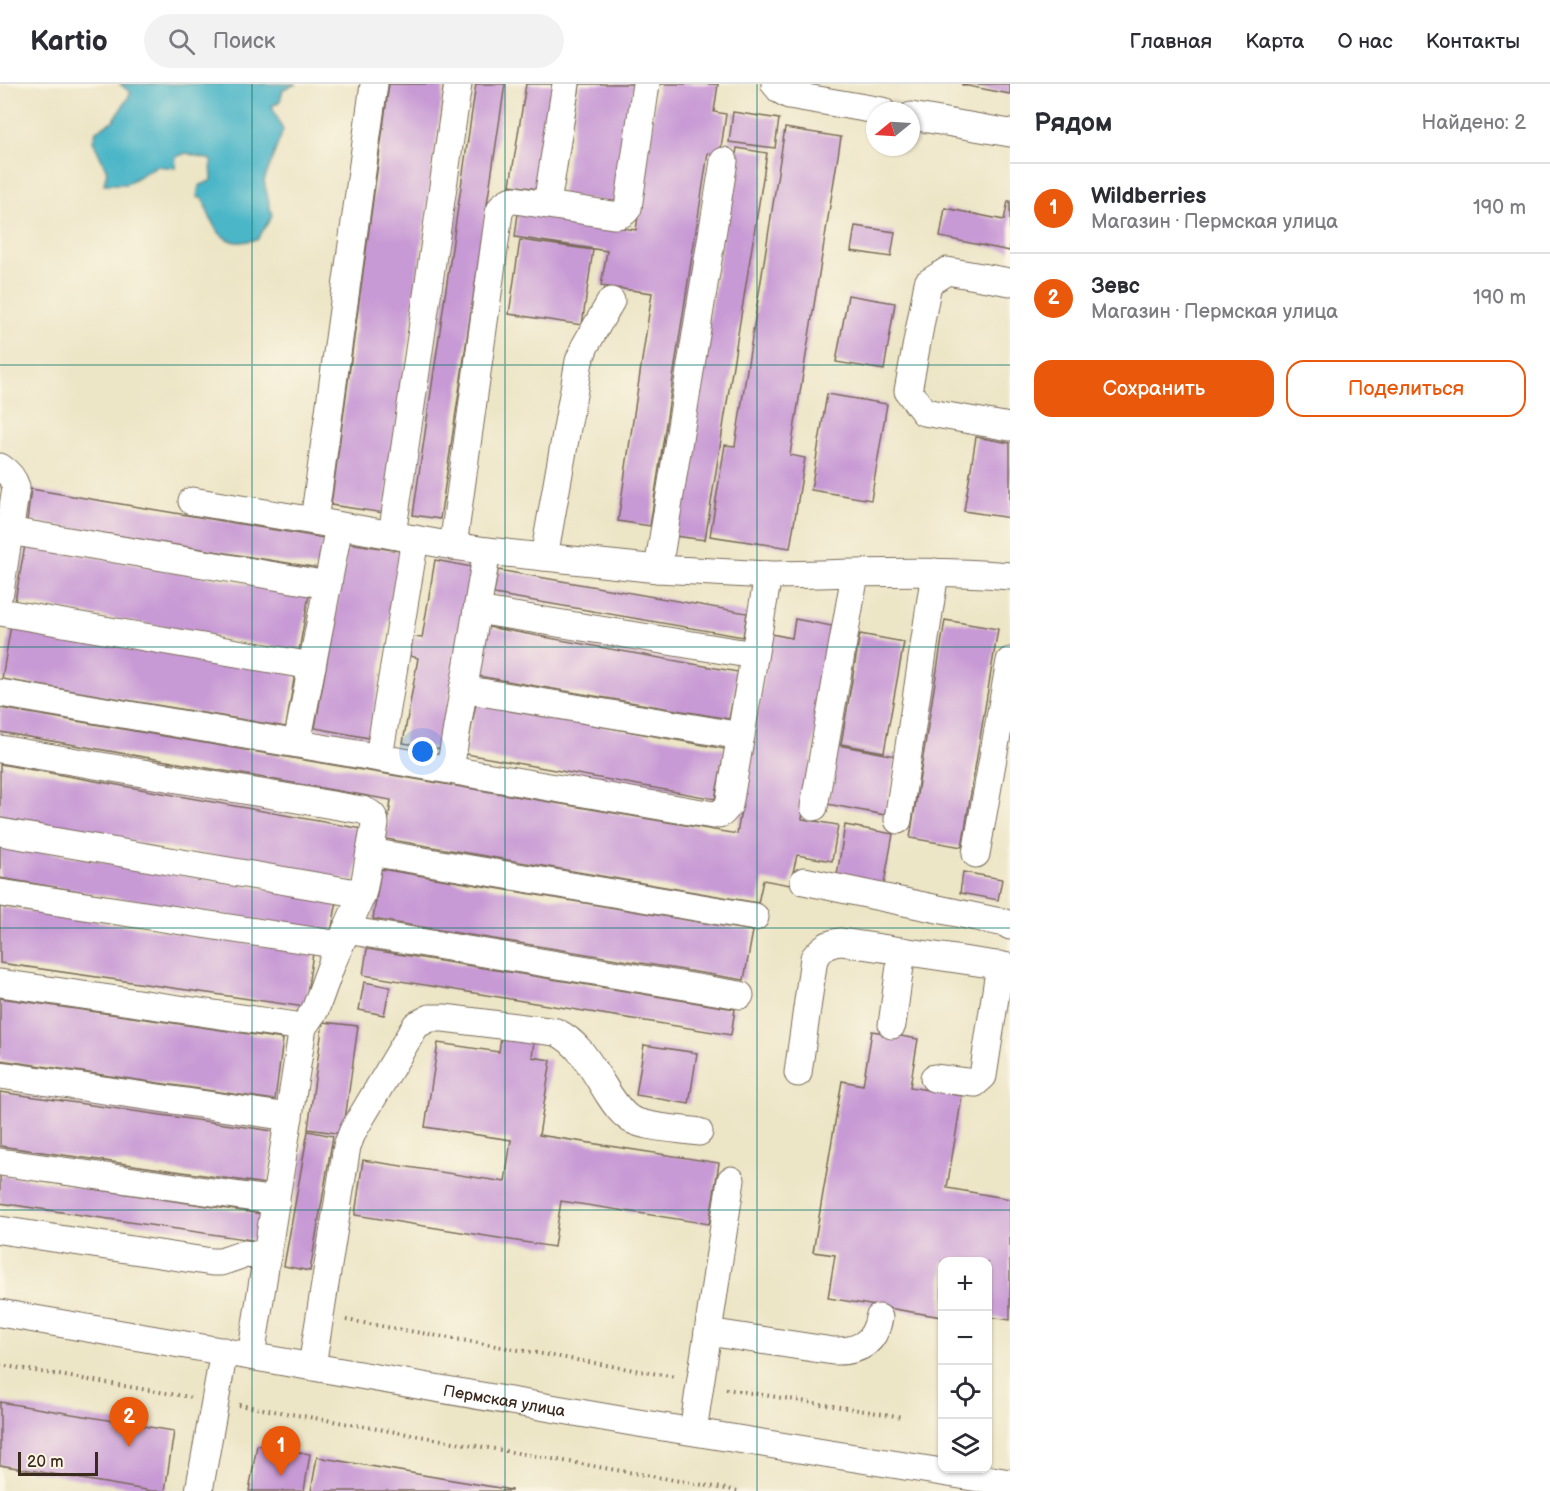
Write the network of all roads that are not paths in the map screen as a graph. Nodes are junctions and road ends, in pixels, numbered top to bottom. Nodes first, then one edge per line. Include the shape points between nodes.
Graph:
1 (374, 84) edge
2 (458, 84) edge
3 (566, 84) edge
4 (646, 84) edge
5 (775, 84) edge
6 (866, 108) edge
7 (920, 118) edge
8 (1010, 133) edge
9 (724, 161) dead end
10 (548, 204) junction
11 (1010, 282) edge
12 (611, 301) dead end
13 (1010, 427) edge
14 (0, 467) edge
15 (192, 501) dead end
16 (327, 524) junction
17 (9, 531) junction
18 (404, 537) junction
19 (453, 546) junction
20 (487, 550) junction
21 (544, 557) junction
22 (658, 569) junction
23 (936, 572) junction
24 (855, 574) junction
25 (768, 575) junction
26 (1010, 576) edge
27 (328, 585) junction
28 (0, 592) edge
29 (477, 610) junction
30 (0, 612) edge
31 (754, 655) junction
32 (1010, 661) edge
33 (312, 666) junction
34 (463, 689) junction
35 (0, 693) edge
36 (741, 736) junction
37 (297, 743) junction
38 (0, 749) edge
39 (379, 757) junction
40 (450, 769) junction
41 (814, 807) dead end
42 (898, 820) dead end
43 (0, 832) edge
44 (370, 852) junction
45 (976, 854) dead end
46 (804, 881) dead end
47 (0, 893) edge
48 (362, 894) junction
49 (755, 917) dead end
50 (1010, 926) edge
51 (343, 938) junction
52 (902, 951) junction
53 (1005, 966) edge
54 (0, 983) edge
55 (740, 995) dead end
56 (892, 1024) dead end
57 (303, 1027) junction
58 (798, 1073) dead end
59 (0, 1075) edge
60 (934, 1078) dead end
61 (289, 1117) junction
62 (699, 1132) dead end
63 (0, 1161) edge
64 (731, 1180) dead end
65 (276, 1201) junction
66 (0, 1230) edge
67 (267, 1256) junction
68 (0, 1313) edge
69 (879, 1318) dead end
70 (708, 1332) junction
71 (224, 1351) junction
72 (251, 1356) junction
73 (312, 1366) junction
74 (693, 1431) junction
75 (1010, 1483) edge
76 (199, 1491) edge

1 - 16 street
2 - 18 street
3 - 10 street
4 - 10 street via 628,208 624,213 613,215
5 - 6 street via 789,95
7 - 8 street
9 - 22 street
10 - 19 street via 508,201 499,213
11 - 13 street via 947,272 928,283 908,391 924,412
12 - 21 street via 579,361
14 - 17 street via 9,473 16,486
15 - 16 street
16 - 18 street
16 - 27 street
17 - 27 street
17 - 28 street
18 - 19 street
18 - 39 street
19 - 20 street
20 - 21 street
20 - 29 street
21 - 22 street
22 - 25 street
23 - 24 street
23 - 26 street
23 - 42 street
24 - 25 street
24 - 41 street
25 - 31 street
27 - 33 street
29 - 31 street
29 - 34 street
30 - 33 street
31 - 36 street
32 - 45 street
33 - 37 street
34 - 36 street
34 - 40 street
35 - 37 street
36 - 40 street via 729,805 722,813 713,815
37 - 39 street
38 - 44 street via 363,810 375,818
39 - 40 street
43 - 48 street
44 - 48 street
44 - 49 street
46 - 50 street
47 - 51 street
48 - 51 street
51 - 55 street
51 - 57 street via 315,1010
52 - 53 street
52 - 56 street
52 - 58 street via 841,942 820,949 814,958
53 - 60 street via 983,1077 975,1083
54 - 57 street
57 - 61 street
59 - 61 street
61 - 65 street
62 - 73 street via 630,1119 616,1106 576,1045 556,1032 444,1018 416,1024 347,1146
63 - 65 street
64 - 70 street
65 - 67 street
66 - 67 street via 212,1262 244,1254
67 - 72 street
68 - 71 street, Пермская улица
69 - 70 street via 870,1340 846,1352
70 - 74 street
71 - 72 street, Пермская улица
71 - 76 street
72 - 73 street, Пермская улица
73 - 74 street, Пермская улица
74 - 75 street, Пермская улица

